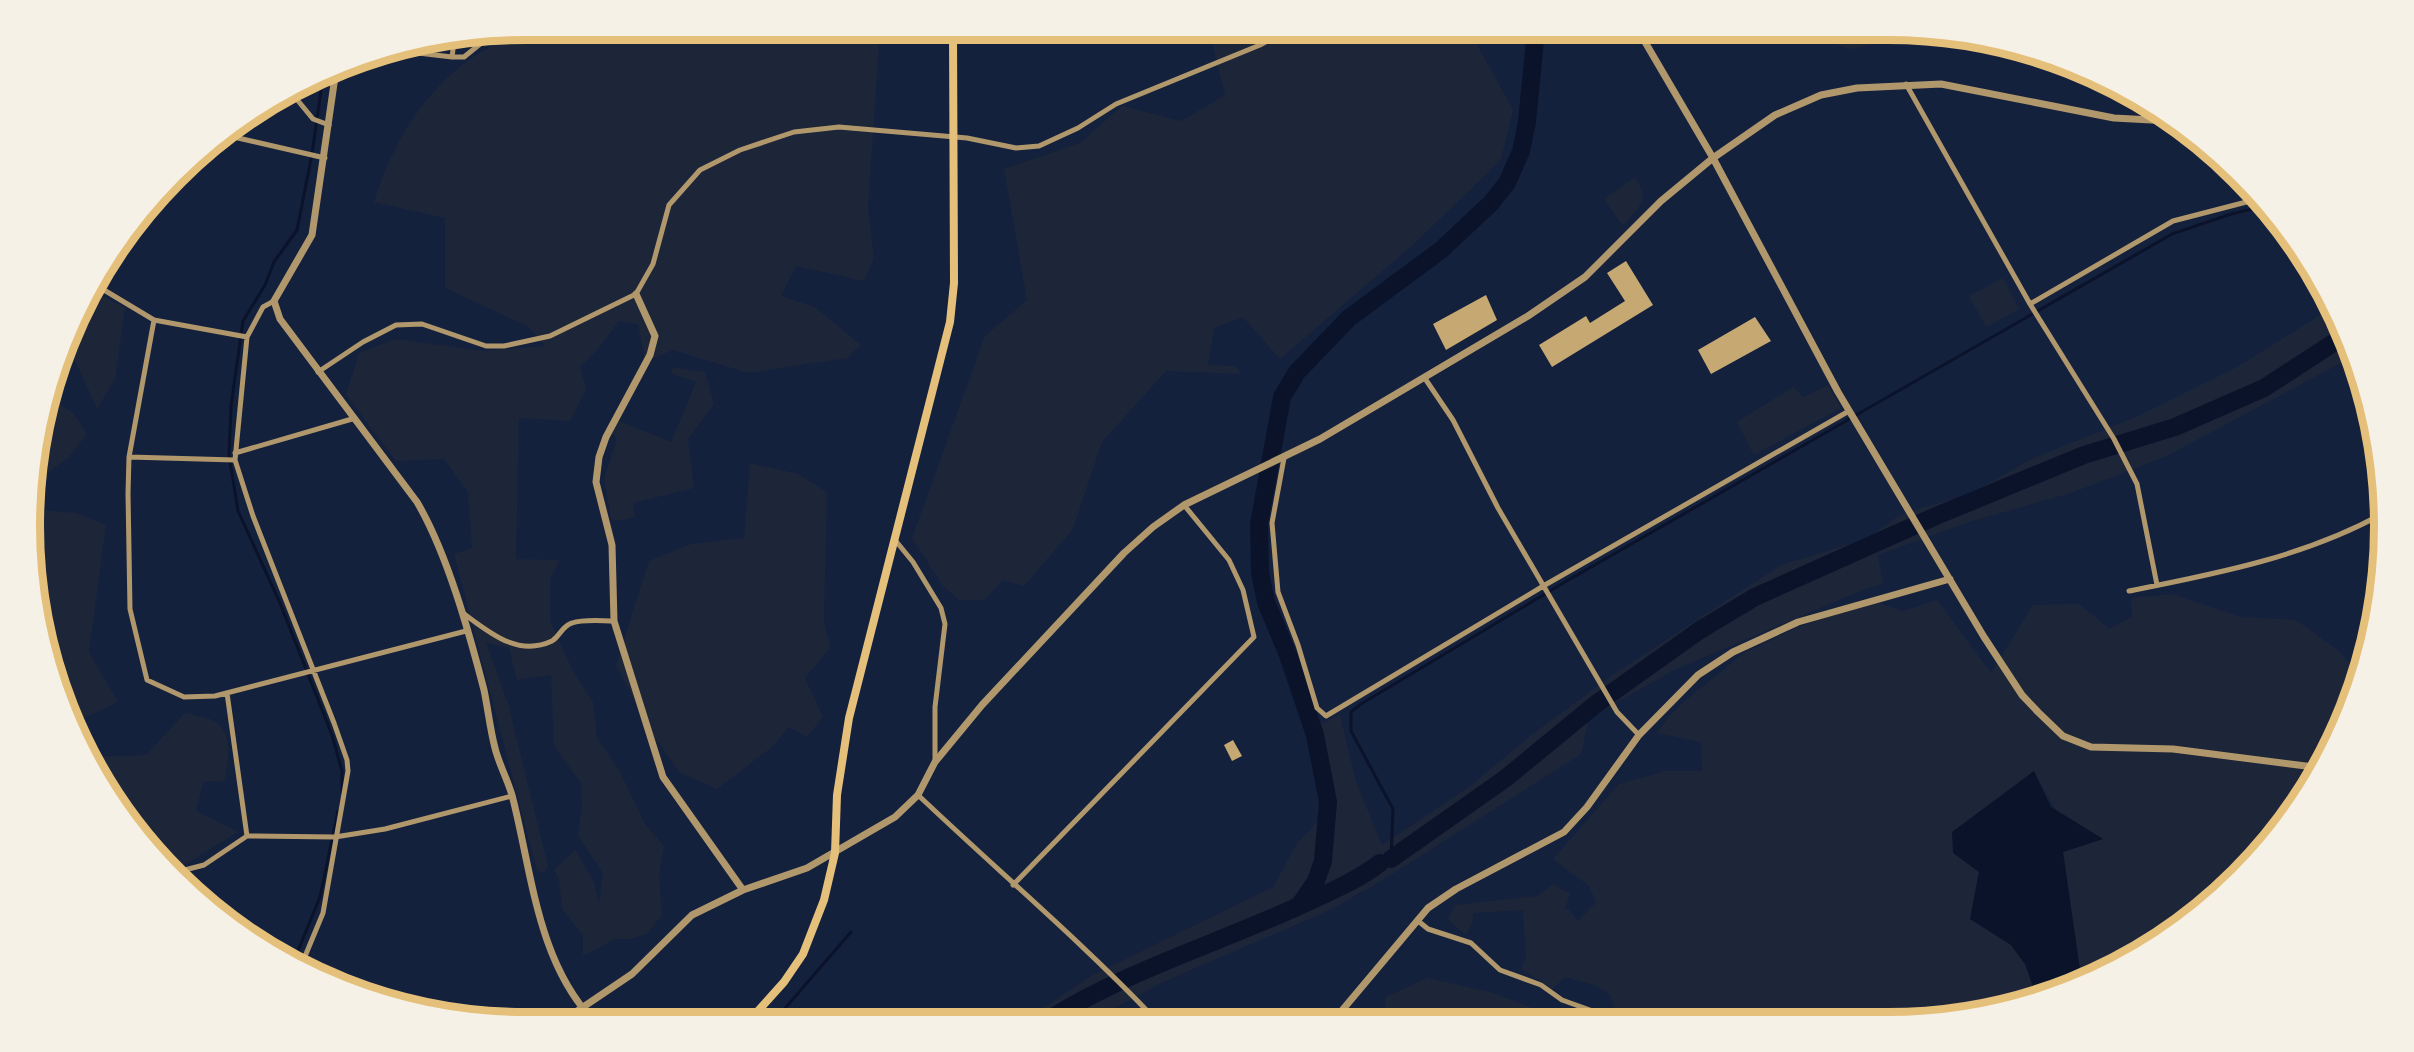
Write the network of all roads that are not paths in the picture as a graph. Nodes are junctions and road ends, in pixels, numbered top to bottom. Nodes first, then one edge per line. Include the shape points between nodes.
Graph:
1 (953, 40) edge
2 (1269, 40) edge
3 (1644, 40) edge
4 (481, 43) edge
5 (453, 46) edge
6 (418, 53) edge
7 (452, 57) junction
8 (334, 80) edge
9 (1906, 84) junction
10 (296, 99) edge
11 (2155, 120) edge
12 (326, 124) junction
13 (235, 137) edge
14 (953, 137) junction
15 (322, 158) junction
16 (1713, 158) junction
17 (2249, 201) edge
18 (103, 289) edge
19 (636, 294) junction
20 (274, 301) junction
21 (2030, 304) junction
22 (154, 320) junction
23 (242, 336) junction
24 (318, 372) junction
25 (1424, 377) junction
26 (1850, 411) junction
27 (352, 418) junction
28 (235, 453) junction
29 (129, 457) junction
30 (1284, 458) junction
31 (234, 460) junction
32 (1184, 505) junction
33 (2373, 518) edge
34 (895, 540) junction
35 (1950, 579) junction
36 (1545, 585) junction
37 (2157, 585) junction
38 (2129, 591) dead end
39 (460, 611) junction
40 (614, 621) junction
41 (466, 631) junction
42 (313, 671) junction
43 (227, 693) junction
44 (1639, 735) junction
45 (935, 762) junction
46 (2309, 766) edge
47 (918, 795) junction
48 (512, 796) junction
49 (247, 836) junction
50 (335, 837) junction
51 (835, 853) junction
52 (184, 870) edge
53 (1013, 885) junction
54 (743, 890) junction
55 (1417, 920) junction
56 (305, 958) edge
57 (582, 1009) junction
58 (577, 1012) edge
59 (585, 1012) edge
60 (757, 1012) edge
61 (1149, 1012) edge
62 (1344, 1012) edge
63 (1595, 1012) edge

1 - 14 main road
2 - 14 street via 1116,104 1039,146 1016,148
3 - 16 street
4 - 7 street via 464,57
5 - 7 street
6 - 7 street
8 - 12 street
9 - 11 street via 1941,84 2115,118
9 - 16 street via 1821,95 1775,115
9 - 21 street
10 - 12 street via 313,119
12 - 15 street
13 - 15 street
14 - 19 street via 814,127 740,150 700,170 669,205 653,264
14 - 34 main road via 951,322
15 - 20 street via 312,235
16 - 25 street via 1661,201 1585,277 1528,316
16 - 26 street
17 - 21 street via 2173,221
18 - 22 street
19 - 24 street via 550,336 504,346 486,346 422,324 396,325
19 - 40 street via 655,336 650,355 606,436 596,482 612,545
20 - 23 street via 263,307
20 - 24 street via 280,319
21 - 37 street via 2114,439 2137,484
22 - 23 street
22 - 29 street
23 - 28 street
24 - 27 street
25 - 30 street
25 - 36 street via 1453,420 1498,508
26 - 35 street
26 - 36 street
27 - 28 street
27 - 39 street via 417,502 433,530
28 - 31 street
29 - 31 street
29 - 43 street via 130,609 147,680 184,697
30 - 32 street
30 - 36 street via 1272,524 1278,592 1317,708 1326,716
31 - 42 street
32 - 45 street via 1124,553 982,705
32 - 53 street via 1229,560 1243,590 1254,637
33 - 37 street via 2266,561
34 - 45 street via 941,608 945,624 935,707
34 - 51 main road via 849,718 837,795
35 - 44 street via 1768,634 1698,675
35 - 46 street via 2022,695 2063,736 2077,744 2173,749
36 - 44 street via 1617,712
37 - 38 street
39 - 40 street via 512,645 523,646 555,640 564,626 575,622
39 - 41 street
40 - 54 street via 663,777
41 - 42 street
41 - 48 street via 484,690 495,748
42 - 43 street
42 - 50 street via 347,760 346,793
43 - 49 street
44 - 55 street via 1564,832 1456,890
45 - 47 street
47 - 51 street via 895,817
47 - 53 street
48 - 50 street via 385,829
48 - 57 street via 549,944
49 - 50 street
49 - 52 street via 204,865
50 - 56 street via 323,913
51 - 54 street via 807,868
51 - 60 main road via 824,900 803,954
53 - 61 street via 1102,963
54 - 57 street via 692,915 632,974
55 - 62 street
55 - 63 street via 1428,929 1472,943 1500,970
57 - 58 street
57 - 59 street

